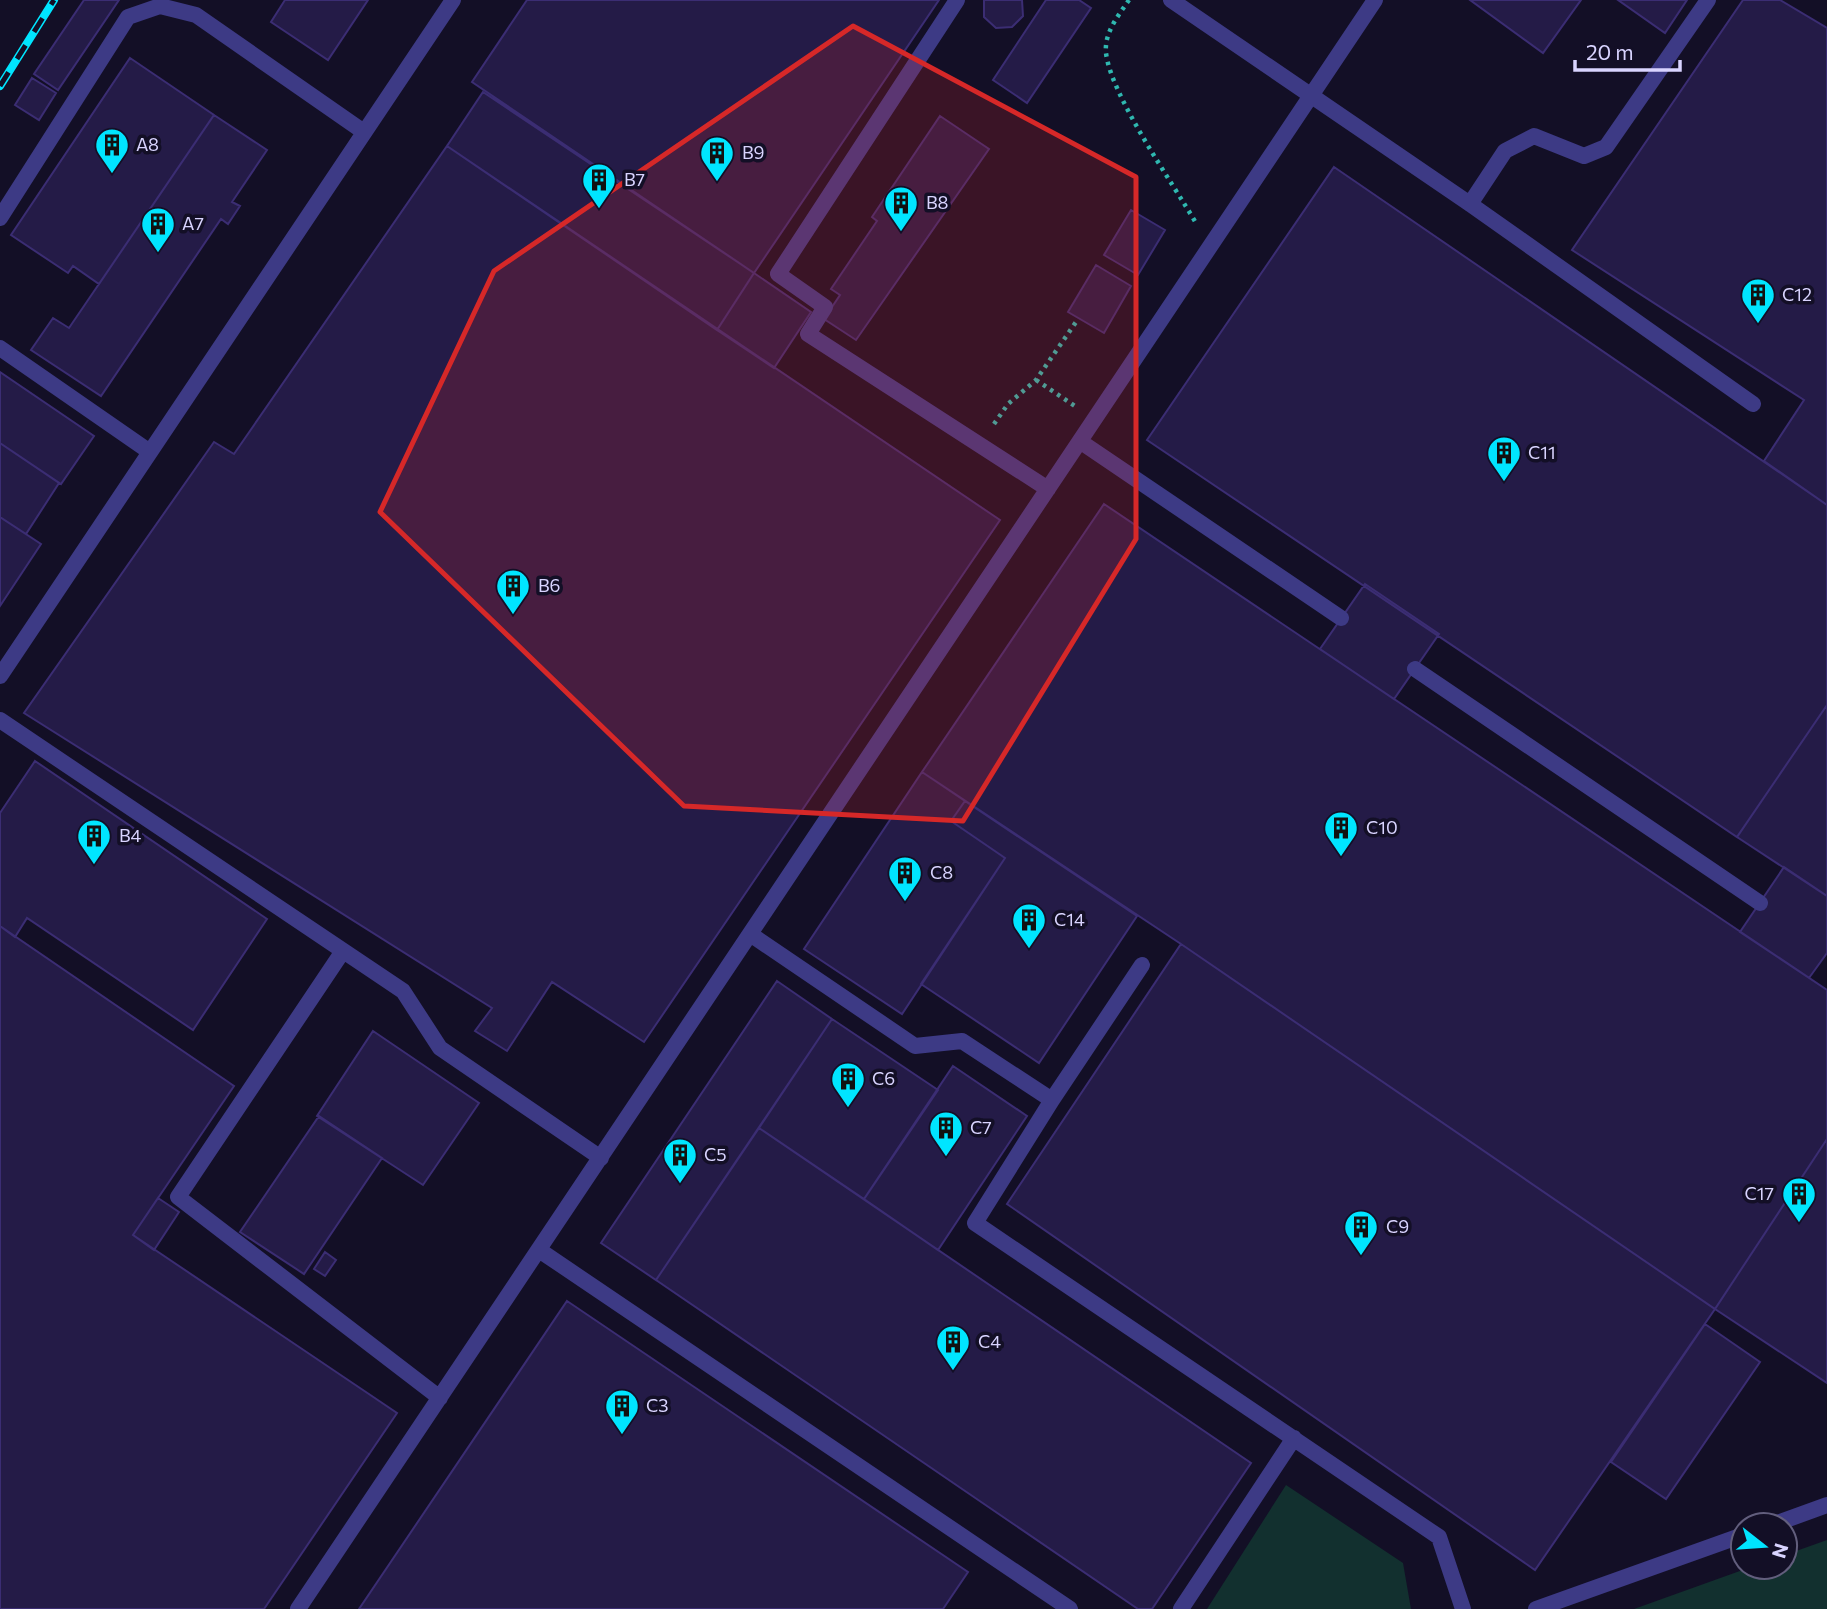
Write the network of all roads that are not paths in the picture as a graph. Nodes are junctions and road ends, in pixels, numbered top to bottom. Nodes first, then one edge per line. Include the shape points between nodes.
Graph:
1 (453, 0) edge
2 (957, 0) edge
3 (1171, 0) edge
4 (1375, 0) edge
5 (1708, 0) edge
6 (1312, 95) junction
7 (364, 132) junction
8 (1470, 204) junction
9 (0, 218) edge
10 (0, 348) edge
11 (1754, 404) dead end
12 (1082, 442) junction
13 (150, 452) junction
14 (1048, 489) junction
15 (1342, 618) dead end
16 (1415, 669) dead end
17 (0, 676) edge
18 (0, 720) edge
19 (1760, 903) dead end
20 (750, 934) junction
21 (343, 951) junction
22 (1142, 965) dead end
23 (1052, 1100) junction
24 (601, 1158) junction
25 (539, 1250) junction
26 (440, 1398) junction
27 (1294, 1438) junction
28 (1827, 1506) edge
29 (1799, 1516) edge
30 (1729, 1540) edge
31 (298, 1609) edge
32 (1070, 1609) edge
33 (1181, 1609) edge
34 (1463, 1609) edge
35 (1536, 1609) edge

1 - 7 lane
2 - 14 lane via 778,274 825,307 808,334
3 - 6 lane
4 - 6 lane
5 - 8 lane via 1606,147 1584,156 1534,136 1505,151
6 - 8 lane
6 - 12 lane
7 - 9 lane via 196,15 160,6 128,18
7 - 13 lane
8 - 11 lane
10 - 13 lane
12 - 14 lane
12 - 15 lane
13 - 17 lane
14 - 20 lane
16 - 19 lane
18 - 21 lane
20 - 23 lane via 915,1046 962,1041
20 - 24 lane
21 - 24 lane via 403,991 440,1048
21 - 26 lane via 178,1197
22 - 23 lane
23 - 27 lane via 975,1223
24 - 25 lane
25 - 26 lane
25 - 32 lane
26 - 31 lane
27 - 33 lane
27 - 34 lane via 1439,1537
28 - 29 lane
30 - 35 lane

